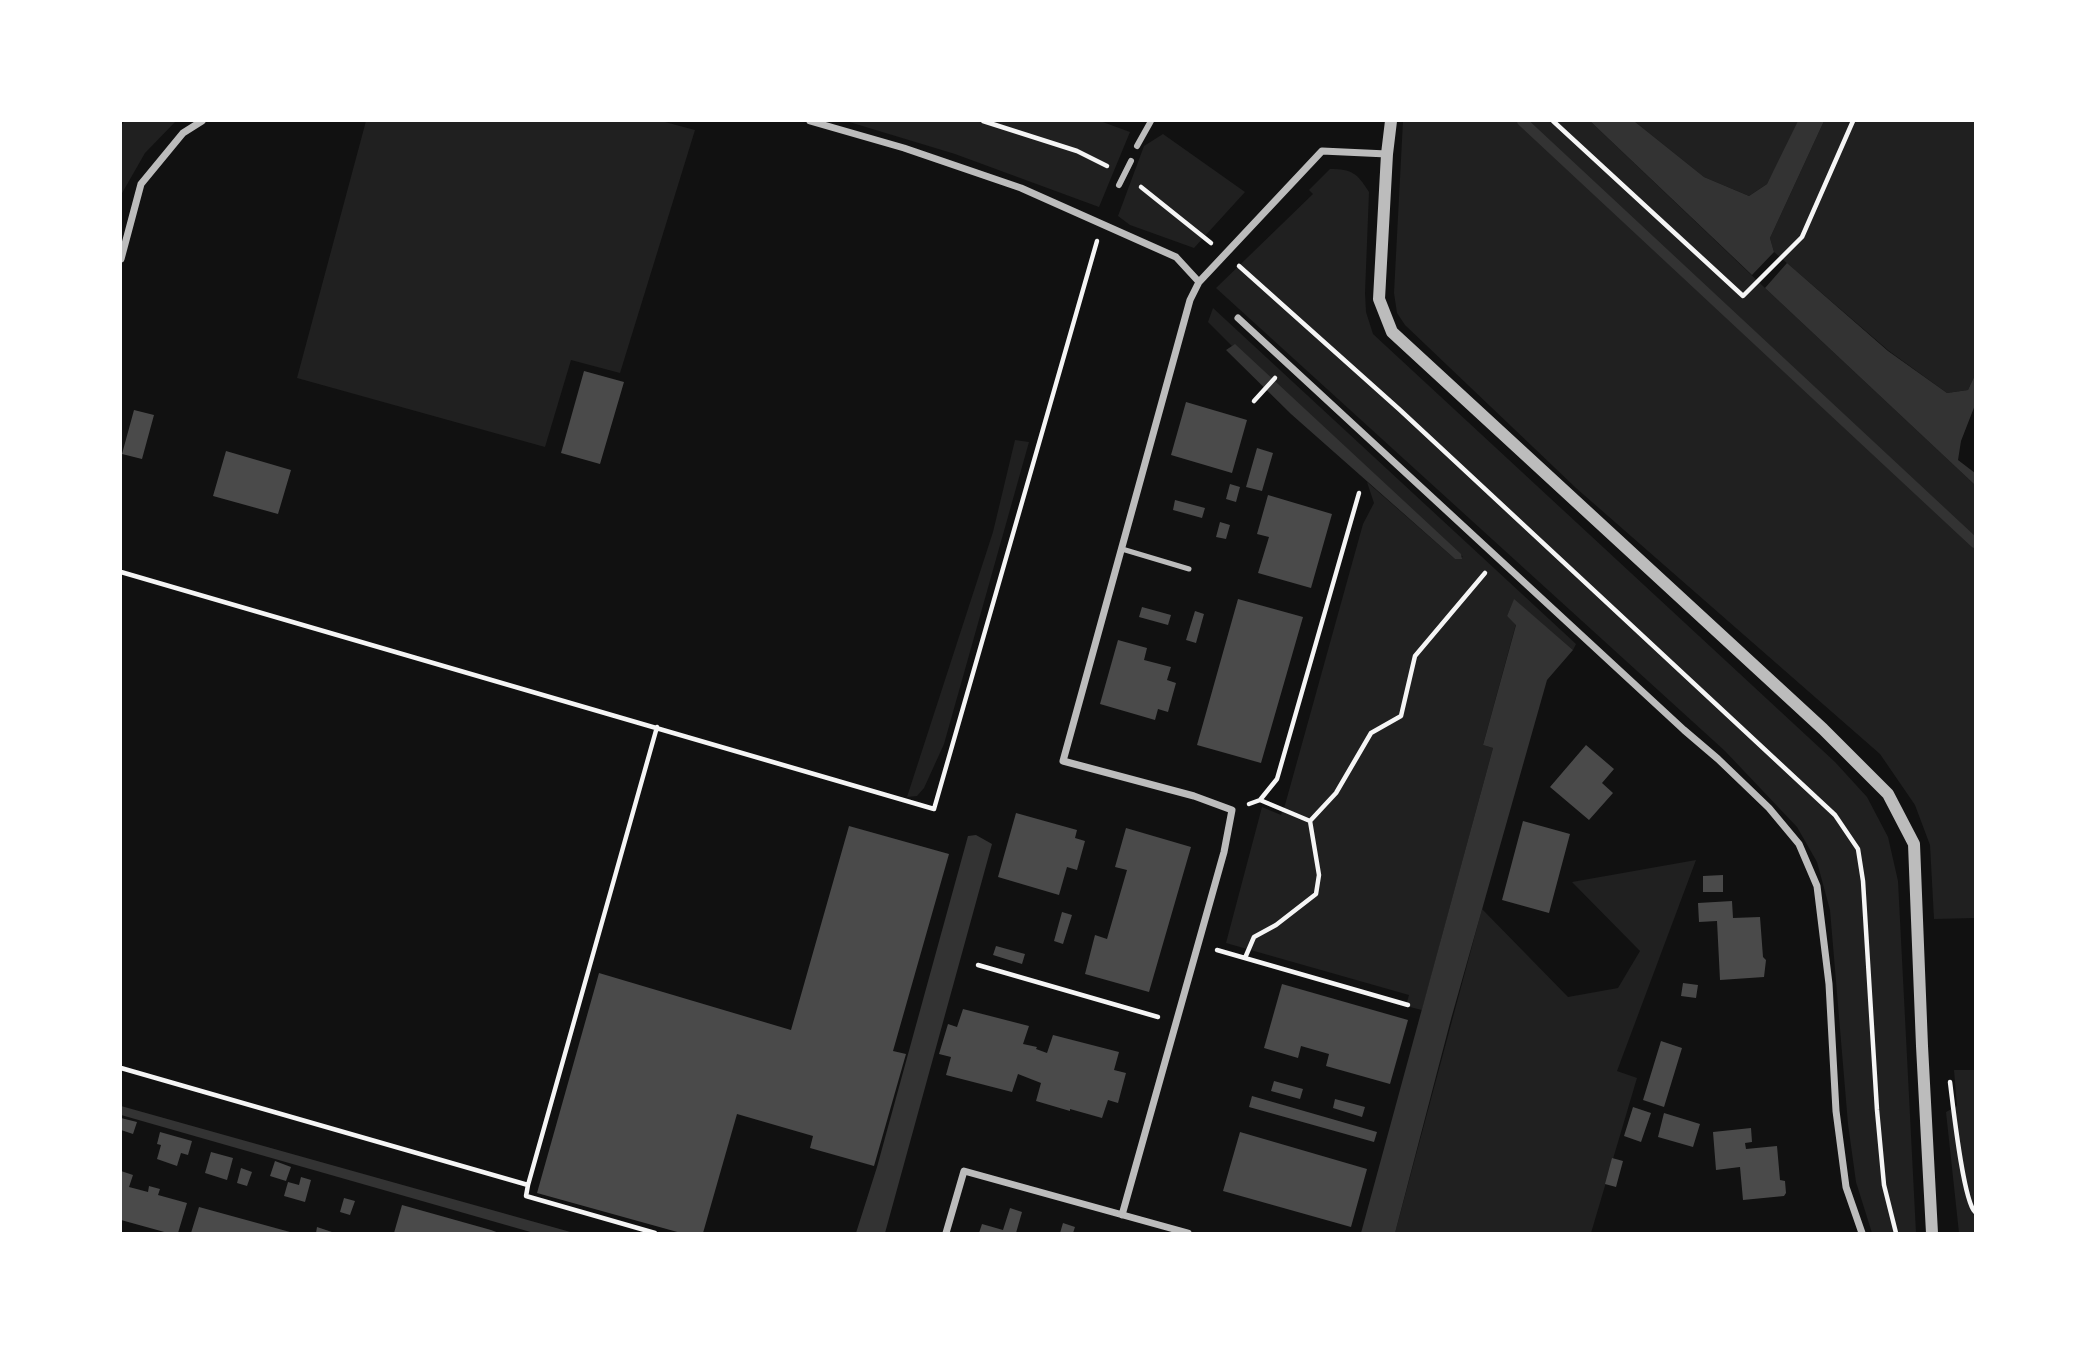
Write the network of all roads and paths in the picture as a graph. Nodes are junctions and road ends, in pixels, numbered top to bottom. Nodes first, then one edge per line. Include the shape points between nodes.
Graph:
1 (202, 121) edge
2 (810, 121) edge
3 (1151, 121) edge
4 (1391, 121) edge
5 (1553, 121) edge
6 (1853, 121) edge
7 (1137, 146) dead end
8 (1387, 153) junction
9 (1130, 161) dead end
10 (1119, 185) dead end
11 (1102, 225) junction
12 (121, 258) edge
13 (1199, 282) junction
14 (1238, 318) dead end
15 (1276, 377) dead end
16 (1254, 401) dead end
17 (1359, 494) dead end
18 (1122, 549) junction
19 (1498, 558) junction
20 (1189, 569) dead end
21 (121, 572) edge
22 (657, 727) junction
23 (1260, 800) junction
24 (1232, 810) junction
25 (1310, 821) junction
26 (1197, 944) junction
27 (1245, 958) junction
28 (978, 965) dead end
29 (1408, 1005) dead end
30 (1176, 1022) junction
31 (121, 1068) edge
32 (1949, 1074) dead end
33 (528, 1185) junction
34 (1975, 1212) edge
35 (1122, 1215) junction
36 (655, 1233) edge
37 (946, 1233) edge
38 (1188, 1233) edge
39 (1862, 1233) edge
40 (1932, 1233) edge

1 - 12 street via 183,132 141,184
2 - 11 street via 1021,187
3 - 7 street
4 - 8 street
5 - 6 path via 1743,296 1801,237
8 - 13 street via 1322,151
8 - 40 street via 1379,299 1392,332 1842,748 1888,794 1914,844
9 - 10 street
11 - 13 street via 1177,257
11 - 22 path via 934,808
13 - 18 street via 1190,300
14 - 19 street
15 - 16 path
17 - 23 path via 1277,779
18 - 20 lane
18 - 24 street via 1063,761
19 - 25 path via 1415,656 1401,716 1371,733 1336,793
19 - 39 street via 1718,759 1800,844 1817,886 1829,984 1836,1111 1846,1186
21 - 22 path
22 - 33 path
23 - 24 path
23 - 25 path
24 - 26 street
25 - 27 path via 1319,875 1316,894 1254,937
26 - 27 path
26 - 30 street
27 - 29 path
28 - 30 path
30 - 35 street
31 - 33 path
32 - 34 path via 1970,1207
33 - 36 path via 526,1196
35 - 37 street via 964,1171
35 - 38 street

